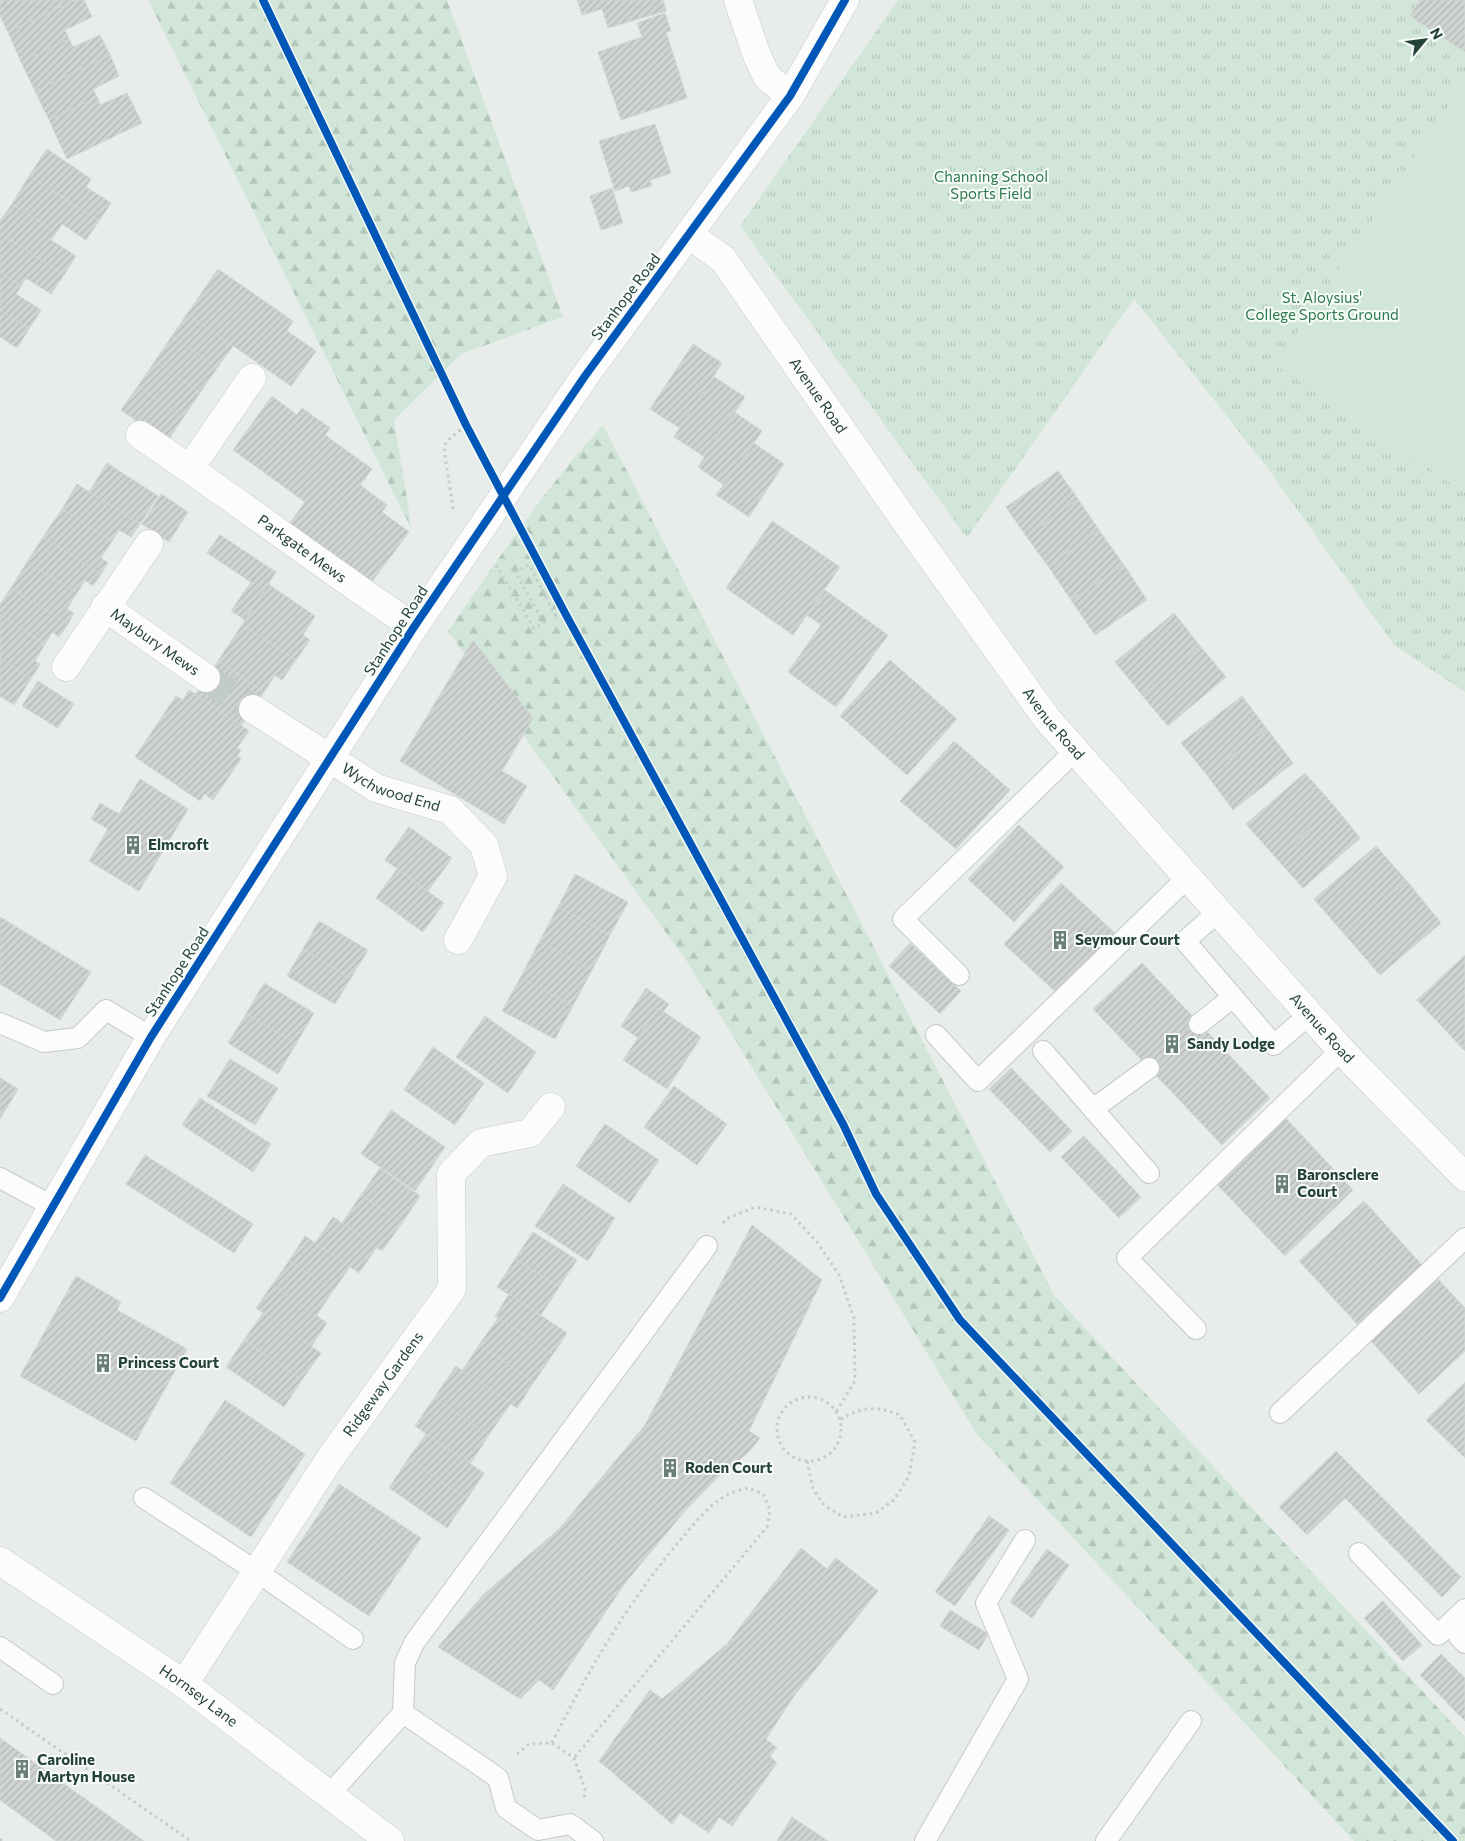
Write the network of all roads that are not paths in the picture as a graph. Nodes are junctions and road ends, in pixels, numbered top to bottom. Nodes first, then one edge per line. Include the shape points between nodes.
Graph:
1 (738, 0) edge
2 (845, 0) edge
3 (790, 96) junction
4 (689, 235) junction
5 (252, 378) dead end
6 (140, 435) dead end
7 (190, 468) junction
8 (149, 544) dead end
9 (105, 607) junction
10 (414, 627) junction
11 (66, 667) dead end
12 (206, 678) tunnel mouth
13 (253, 709) tunnel mouth
14 (1075, 750) junction
15 (331, 760) junction
16 (1188, 877) junction
17 (1218, 912) junction
18 (458, 940) dead end
19 (959, 975) dead end
20 (1233, 997) junction
21 (1310, 1014) junction
22 (0, 1023) edge
23 (1199, 1024) dead end
24 (936, 1035) dead end
25 (151, 1037) junction
26 (1341, 1050) junction
27 (1043, 1051) dead end
28 (1150, 1068) dead end
29 (551, 1106) dead end
30 (1093, 1109) junction
31 (1149, 1173) dead end
32 (1465, 1176) edge
33 (0, 1178) edge
34 (52, 1206) junction
35 (1465, 1238) edge
36 (707, 1246) road end
37 (0, 1298) edge
38 (1196, 1329) dead end
39 (1280, 1413) dead end
40 (144, 1498) dead end
41 (1025, 1540) dead end
42 (1359, 1553) dead end
43 (0, 1562) edge
44 (256, 1571) junction
45 (1465, 1608) edge
46 (1465, 1631) edge
47 (353, 1639) dead end
48 (1465, 1643) edge
49 (0, 1647) edge
50 (53, 1684) dead end
51 (184, 1684) junction
52 (403, 1713) junction
53 (1191, 1721) dead end
54 (328, 1796) junction
55 (390, 1841) edge
56 (593, 1841) edge
57 (925, 1841) edge
58 (1106, 1841) edge

1 - 3 street via 767,77
2 - 3 street, Stanhope Road
3 - 4 street, Stanhope Road
4 - 10 street, Stanhope Road via 585,376
4 - 14 street, Avenue Road via 722,259 1048,720
5 - 7 street
6 - 7 street, Parkgate Mews
7 - 10 street, Parkgate Mews via 357,590
8 - 9 street, Maybury Mews
9 - 11 street, Maybury Mews
9 - 12 street, Maybury Mews
10 - 15 street, Stanhope Road
13 - 15 street
14 - 16 street, Avenue Road
14 - 19 lane via 903,919
15 - 18 street, Wychwood End via 376,788 450,810 484,845 493,876
15 - 25 street, Stanhope Road
16 - 17 street, Avenue Road
16 - 24 lane via 978,1080
17 - 20 lane via 1185,941
17 - 21 street, Avenue Road
20 - 21 lane via 1274,1044
20 - 23 lane
21 - 26 street, Avenue Road
22 - 25 lane via 44,1042 78,1038 106,1010
25 - 34 street, Stanhope Road
26 - 32 street, Avenue Road
26 - 38 lane via 1127,1258
27 - 30 lane
28 - 30 lane
29 - 44 street, Ridgeway Gardens via 530,1133 481,1143 451,1174 452,1289 331,1456
30 - 31 lane
33 - 34 lane
34 - 37 street, Stanhope Road
35 - 39 lane
36 - 52 lane via 414,1643 405,1663
40 - 44 lane
41 - 57 lane via 986,1603 1018,1679
42 - 45 lane via 1438,1635
43 - 51 street, Hornsey Lane
44 - 47 lane
44 - 51 street, Ridgeway Gardens
46 - 48 lane via 1459,1637
49 - 50 lane
51 - 54 street, Hornsey Lane
52 - 54 lane
52 - 56 lane via 498,1778 506,1808 538,1830 570,1824
53 - 58 lane
54 - 55 street, Hornsey Lane

